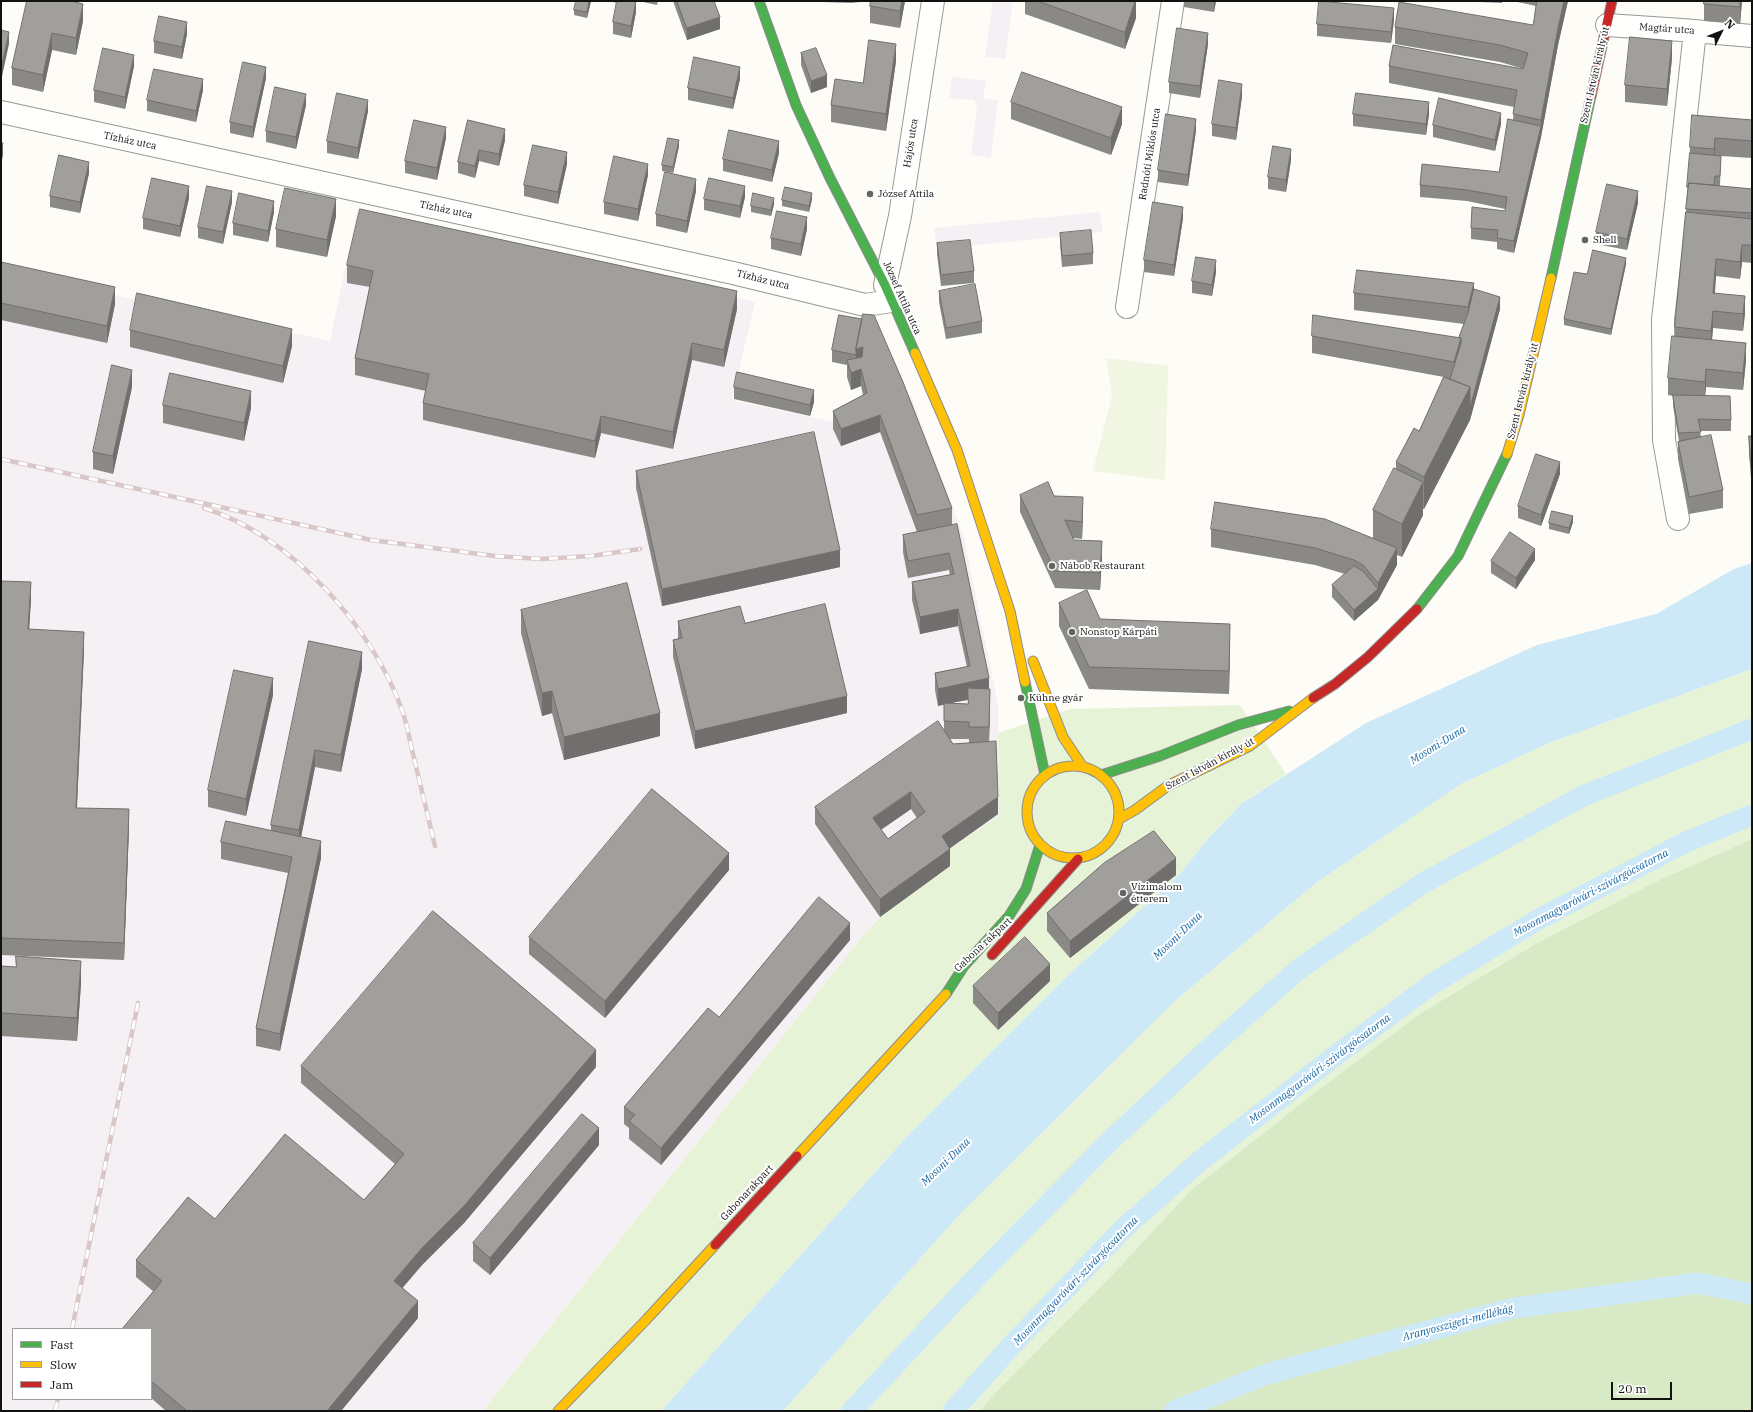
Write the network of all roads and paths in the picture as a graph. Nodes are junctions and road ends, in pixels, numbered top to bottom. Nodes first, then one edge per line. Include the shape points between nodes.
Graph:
1 (759, 1) edge
2 (933, 1) edge
3 (1174, 1) edge
4 (1612, 1) edge
5 (1607, 25) junction
6 (1694, 31) junction
7 (1752, 36) edge
8 (1, 112) edge
9 (888, 293) junction
10 (1127, 307) dead end
11 (1678, 519) dead end
12 (1010, 611) junction
13 (1299, 708) junction
14 (1083, 767) junction
15 (1045, 775) junction
16 (1101, 775) junction
17 (1119, 819) junction
18 (1040, 845) junction
19 (1078, 859) junction
20 (983, 964) dead end
21 (966, 978) dead end
22 (951, 988) junction
23 (558, 1411) edge

1 - 9 main road, József Attila utca via 796,105
2 - 9 street, Hajós utca
3 - 10 street, Radnóti Miklós utca
4 - 5 main road, Szent István király út
5 - 6 street, Magtár utca
5 - 13 main road, Szent István király út via 1520,415 1497,477 1458,556 1415,612 1368,657 1335,684
6 - 7 street, Magtár utca
6 - 11 street via 1662,319 1664,440
8 - 9 street, Tízház utca via 725,271 865,305
9 - 12 main road, József Attila utca via 957,450
12 - 14 main road, József Attila utca via 1033,660 1063,737
12 - 15 main road, József Attila utca
13 - 16 main road, Szent István király út via 1238,725 1160,756
13 - 17 main road, Szent István király út via 1250,746 1169,784
14 - 15 main road via 1063,767
14 - 16 main road
15 - 18 main road via 1031,791 1026,812 1029,826
16 - 17 main road via 1114,790 1120,809
17 - 19 main road via 1115,834 1105,846 1093,855
18 - 19 main road via 1061,858
18 - 22 main road, Gabona rakpart via 1026,889 1009,916 964,966
19 - 20 main road, Gabona rakpart via 1026,920
21 - 22 main road, Gabona rakpart
22 - 23 main road, Gabonarakpart via 646,1320

